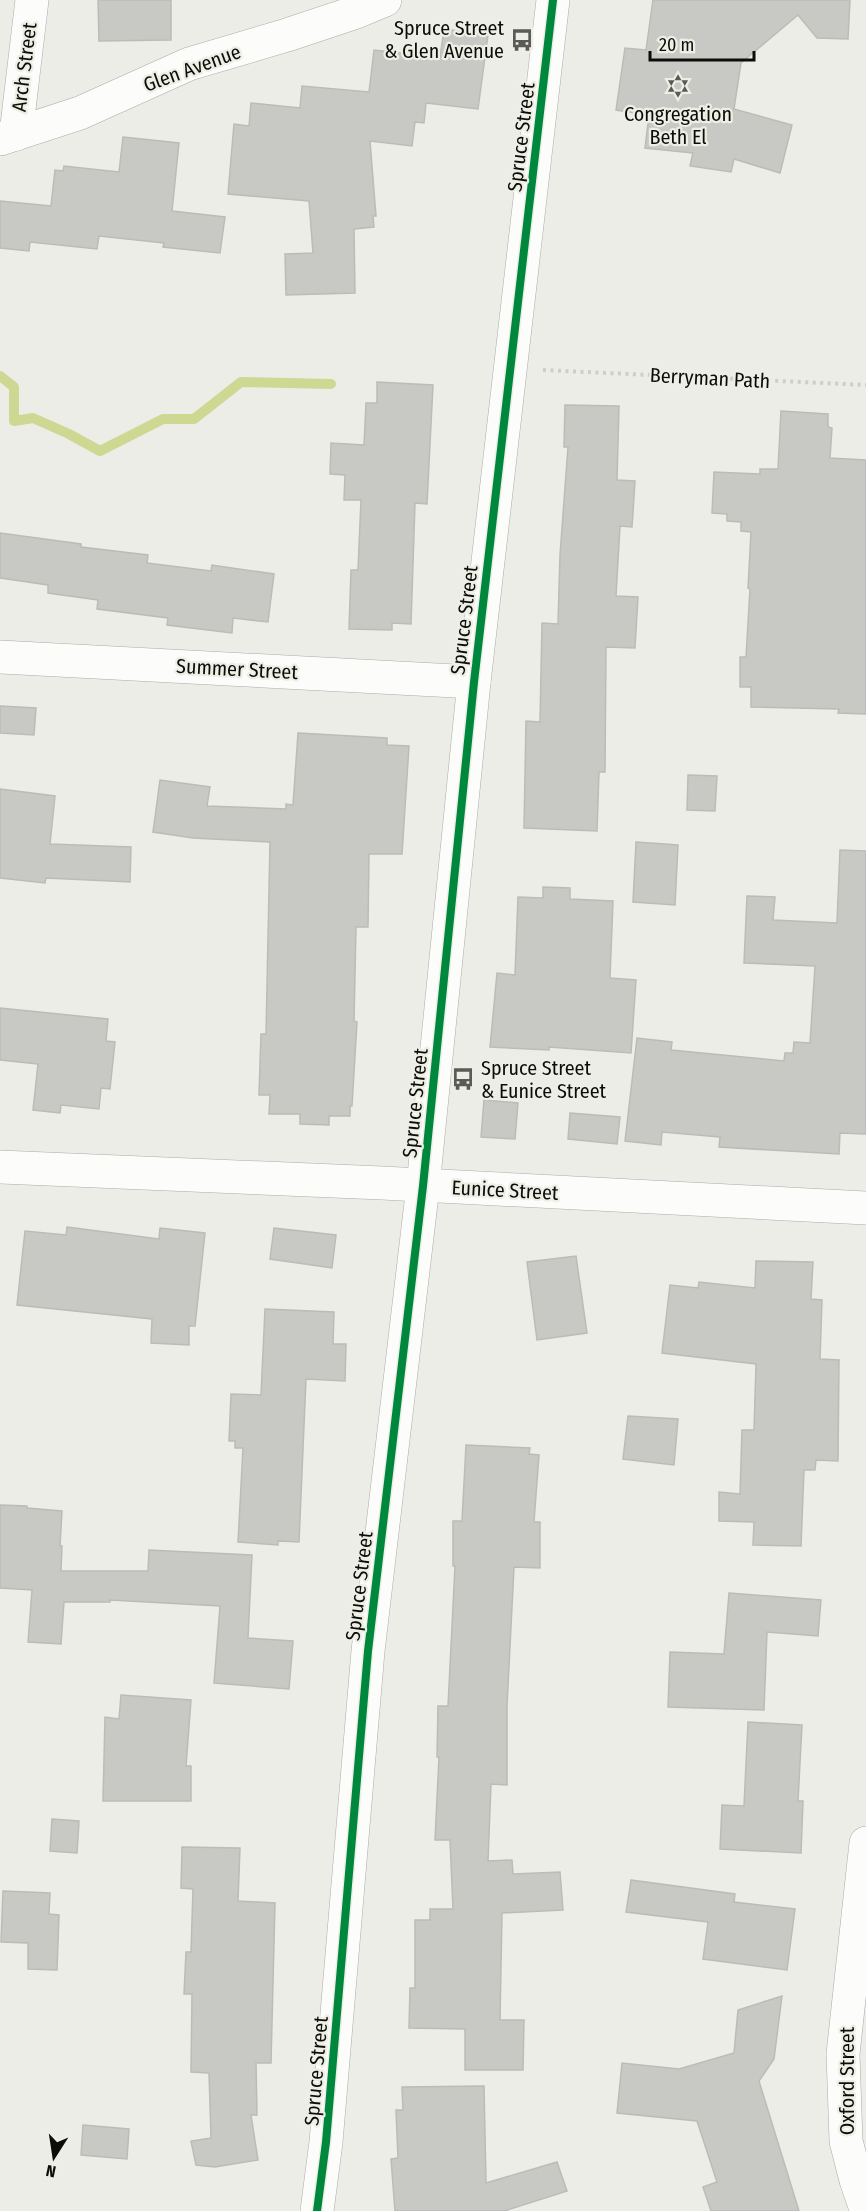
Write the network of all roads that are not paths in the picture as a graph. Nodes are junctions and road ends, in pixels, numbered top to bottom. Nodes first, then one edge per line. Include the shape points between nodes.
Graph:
1 (32, 0) edge
2 (385, 0) edge
3 (553, 0) edge
4 (8, 137) edge
5 (0, 657) edge
6 (474, 682) junction
7 (0, 1167) edge
8 (423, 1186) junction
9 (866, 1208) edge
10 (866, 1843) edge
11 (866, 2209) edge
12 (317, 2211) edge

1 - 4 street, Arch Street
2 - 4 street, Glen Avenue via 189,64 80,113
3 - 6 street, Spruce Street
5 - 6 street, Summer Street
6 - 8 street, Spruce Street
7 - 8 street, Eunice Street
8 - 9 street, Eunice Street
8 - 12 street, Spruce Street via 368,1651
10 - 11 street, Oxford Street via 843,2054 846,2141

